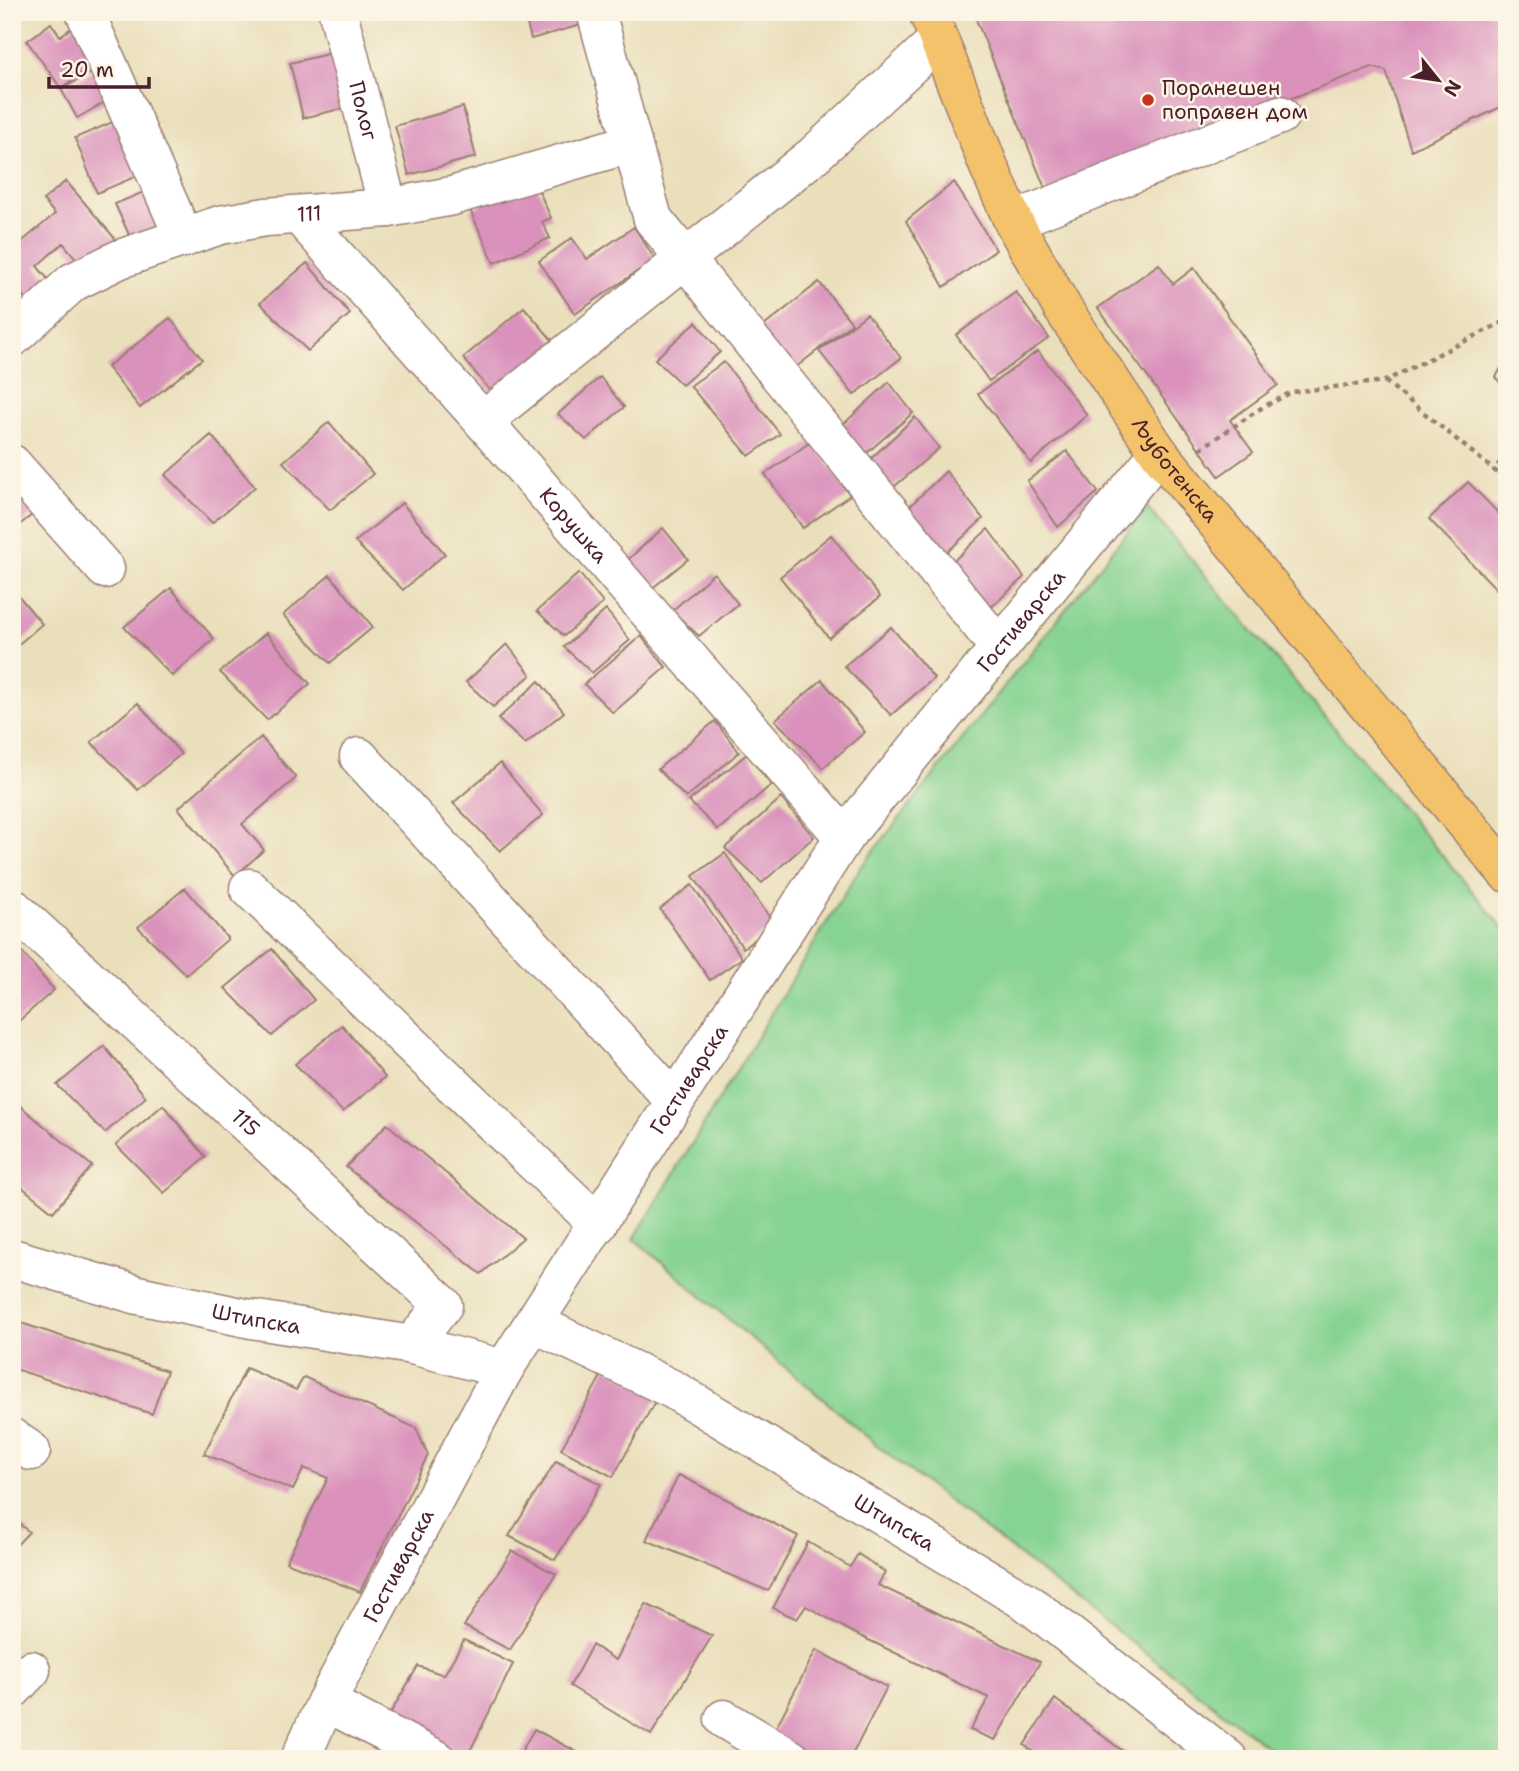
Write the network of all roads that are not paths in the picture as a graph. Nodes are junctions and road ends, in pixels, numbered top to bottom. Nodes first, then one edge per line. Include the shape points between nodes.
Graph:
1 (85, 12) edge
2 (338, 12) edge
3 (596, 12) edge
4 (933, 26) edge
5 (1280, 115) dead end
6 (632, 143) junction
7 (388, 208) junction
8 (300, 216) junction
9 (1013, 221) junction
10 (184, 238) junction
11 (685, 261) junction
12 (12, 338) edge
13 (483, 421) junction
14 (1158, 453) junction
15 (12, 464) edge
16 (105, 569) dead end
17 (998, 646) junction
18 (359, 757) dead end
19 (845, 836) junction
20 (1507, 873) edge
21 (249, 888) dead end
22 (12, 907) edge
23 (675, 1101) junction
24 (598, 1224) junction
25 (12, 1258) edge
26 (536, 1324) junction
27 (412, 1345) junction
28 (504, 1369) junction
29 (326, 1702) junction
30 (724, 1719) dead end
31 (300, 1759) edge
32 (436, 1759) edge
33 (791, 1759) edge
34 (1228, 1759) edge

1 - 10 street
2 - 7 street, Полог
3 - 6 street
4 - 9 main road, Љуботенска
4 - 11 street via 814,155
5 - 9 street
6 - 7 street, 111 via 452,196
6 - 11 street via 653,219
7 - 8 street, 111
8 - 10 street, 111 via 220,225
8 - 13 street, Корушка
9 - 14 main road, Љуботенска via 1063,309
10 - 12 street, 111 via 120,259 73,282
11 - 13 street
11 - 17 street
13 - 19 street, Корушка
14 - 17 street, Гостиварска
14 - 20 main road, Љуботенска
15 - 16 street
17 - 19 street, Гостиварска
18 - 23 street
19 - 23 street, Гостиварска
21 - 24 street
22 - 27 street, 115 via 443,1305
23 - 24 street, Гостиварска
24 - 26 street, Гостиварска
25 - 27 street, Штипска via 138,1295
26 - 28 street, Гостиварска
26 - 34 street, Штипска via 672,1389 1028,1603
27 - 28 street, Штипска
28 - 29 street, Гостиварска
29 - 31 street, Гостиварска
29 - 32 street
30 - 33 street

